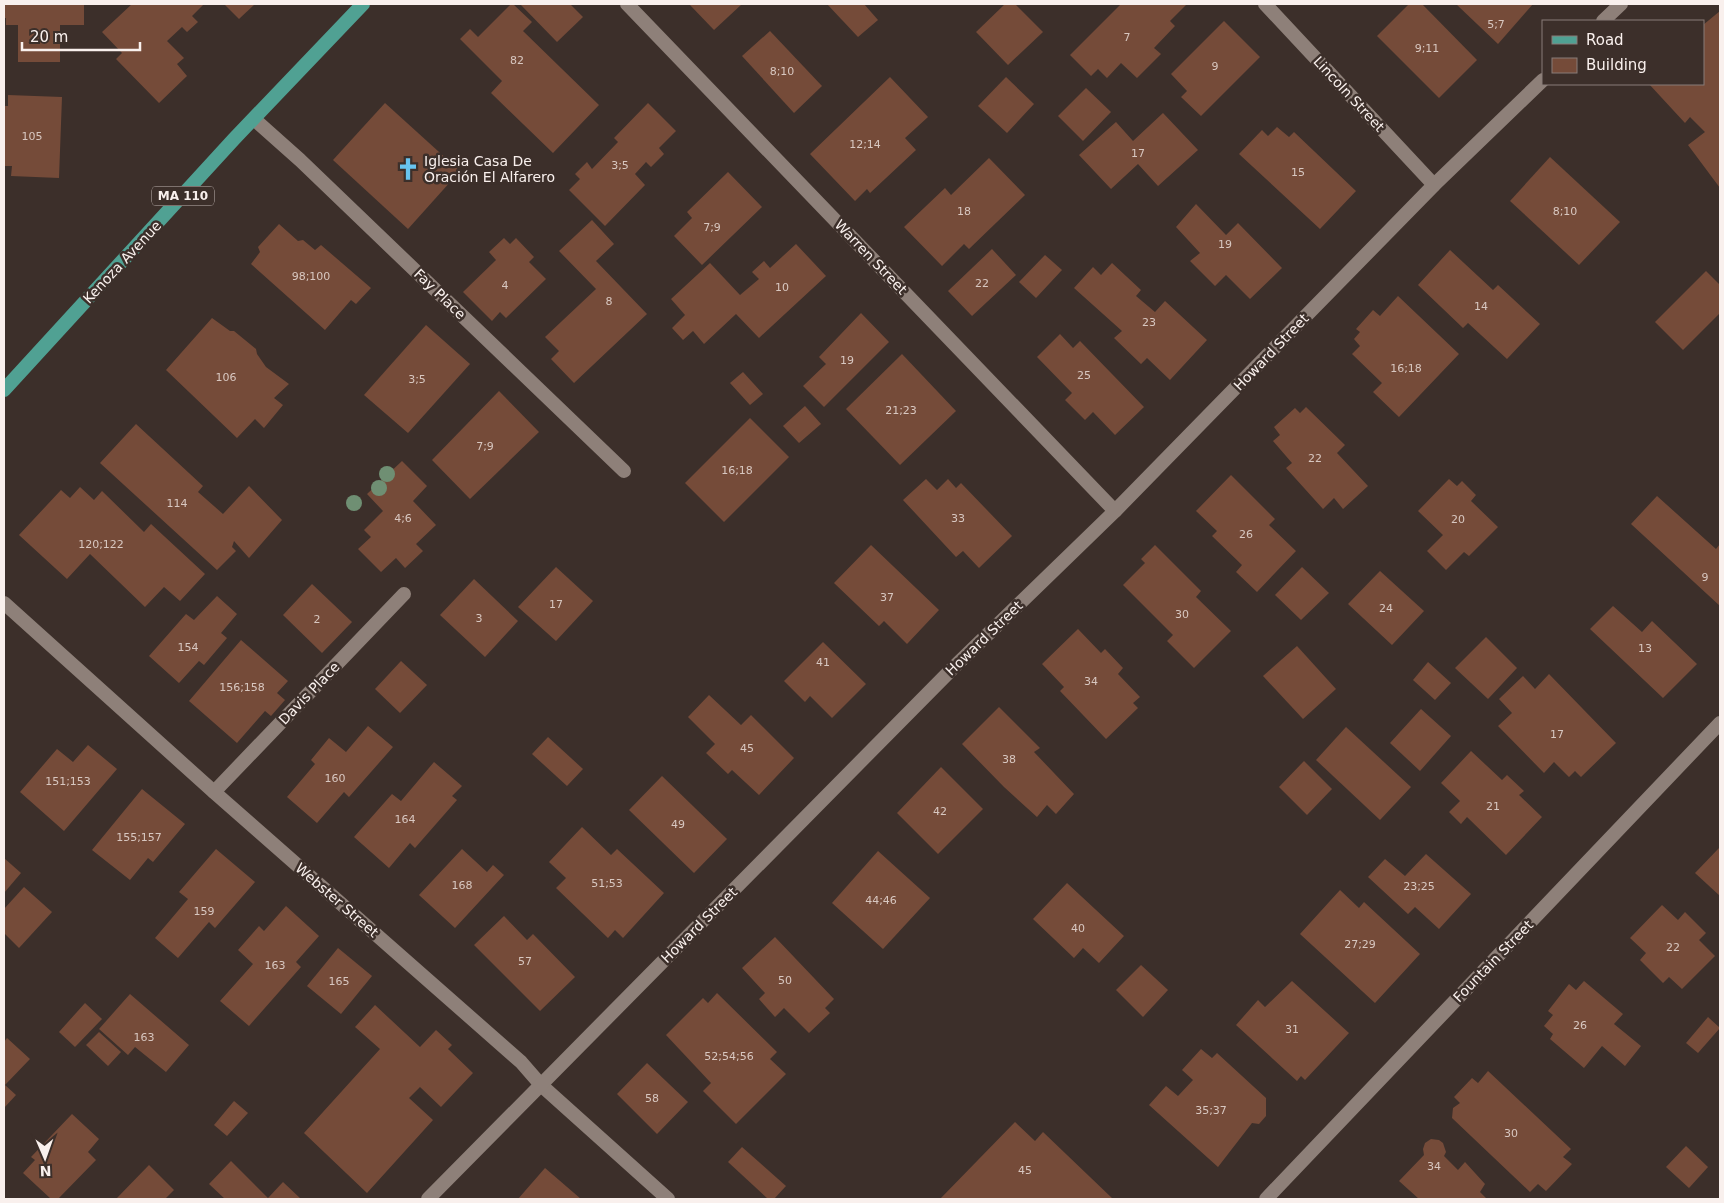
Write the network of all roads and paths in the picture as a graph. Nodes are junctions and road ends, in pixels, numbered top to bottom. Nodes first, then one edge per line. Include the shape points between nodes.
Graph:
1 (363, 4) edge
2 (628, 4) edge
3 (1265, 4) edge
4 (1621, 4) edge
5 (1604, 20) edge
6 (1542, 81) edge
7 (254, 119) junction
8 (1434, 185) junction
9 (4, 390) edge
10 (624, 471) dead end
11 (1115, 511) junction
12 (404, 594) dead end
13 (4, 603) edge
14 (1720, 722) edge
15 (214, 792) junction
16 (541, 1085) junction
17 (428, 1199) edge
18 (668, 1199) edge
19 (1266, 1199) edge

1 - 7 main road, Kenoza Avenue / MA 110
2 - 11 street, Warren Street
3 - 8 street, Lincoln Street
4 - 5 street
6 - 8 street, Howard Street
7 - 9 main road, Kenoza Avenue / MA 110
7 - 10 street, Fay Place
8 - 11 street, Howard Street
11 - 16 street, Howard Street via 953,668
12 - 15 street, Davis Place
13 - 15 street, Webster Street
14 - 19 street, Fountain Street
15 - 16 street, Webster Street via 521,1062
16 - 17 street, Howard Street
16 - 18 street, Webster Street

